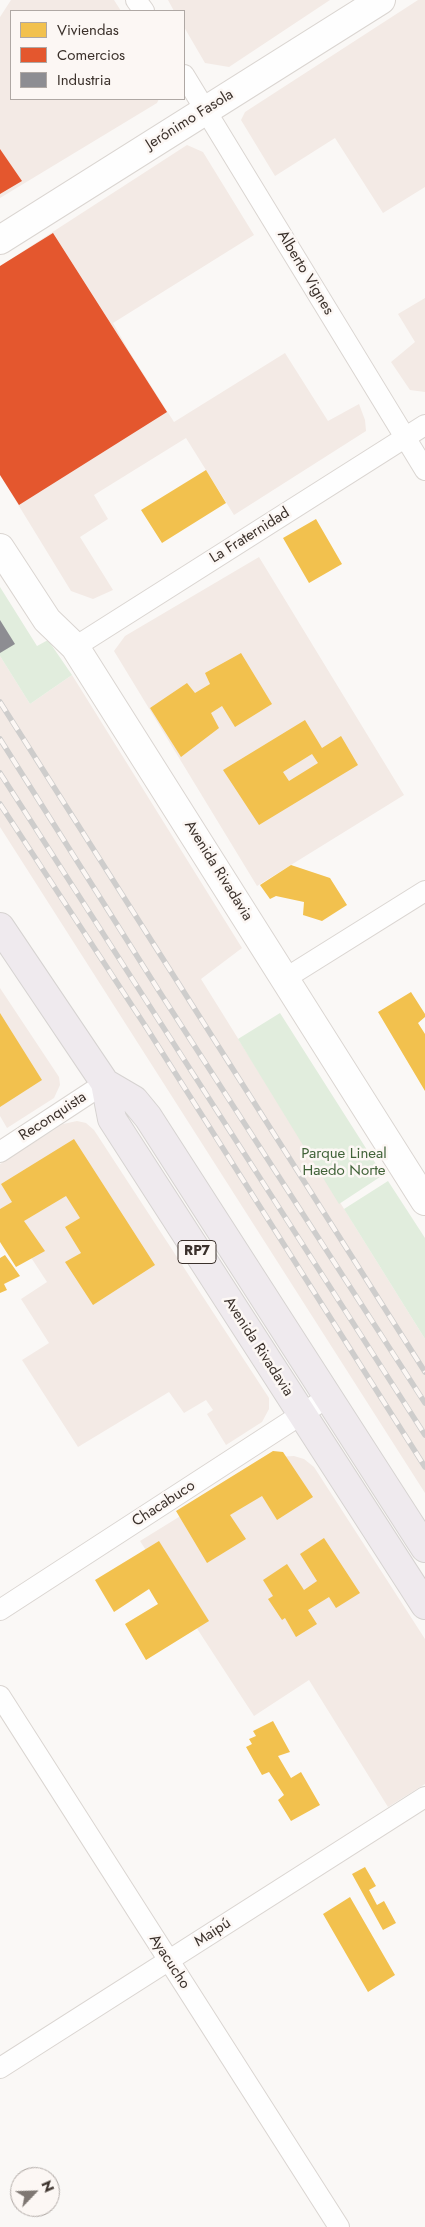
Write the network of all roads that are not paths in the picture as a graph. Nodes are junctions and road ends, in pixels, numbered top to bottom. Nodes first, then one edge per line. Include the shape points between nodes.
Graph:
1 (381, 0) edge
2 (185, 77) edge
3 (206, 110) junction
4 (0, 240) edge
5 (425, 425) edge
6 (405, 438) junction
7 (425, 470) edge
8 (0, 548) edge
9 (75, 647) junction
10 (425, 891) edge
11 (0, 927) edge
12 (286, 978) junction
13 (106, 1083) junction
14 (0, 1152) edge
15 (425, 1201) edge
16 (328, 1397) junction
17 (302, 1415) junction
18 (425, 1548) edge
19 (425, 1605) edge
20 (0, 1610) edge
21 (0, 1696) edge
22 (425, 1797) edge
23 (168, 1962) junction
24 (0, 2068) edge
25 (339, 2227) edge

1 - 3 street, Jerónimo Fasola
2 - 3 street, Alberto Vignes
3 - 4 street, Jerónimo Fasola
3 - 6 street, Alberto Vignes
5 - 6 street, La Fraternidad
6 - 7 street, Alberto Vignes
6 - 9 street, La Fraternidad
8 - 9 street, Avenida Rivadavia via 47,620
9 - 12 street, Avenida Rivadavia
10 - 12 street
11 - 13 main road, Avenida Rivadavia / RP7
12 - 15 street, Avenida Rivadavia
13 - 14 street, Reconquista
13 - 16 main road, Avenida Rivadavia / RP7 via 134,1100 148,1117
13 - 17 main road, Avenida Rivadavia / RP7 via 112,1119
16 - 17 street, Chacabuco
16 - 18 main road, Avenida Rivadavia / RP7
17 - 19 main road, Avenida Rivadavia / RP7
17 - 20 street, Chacabuco
21 - 23 street, Ayacucho
22 - 23 street, Maipú
23 - 24 street, Maipú
23 - 25 street, Ayacucho

